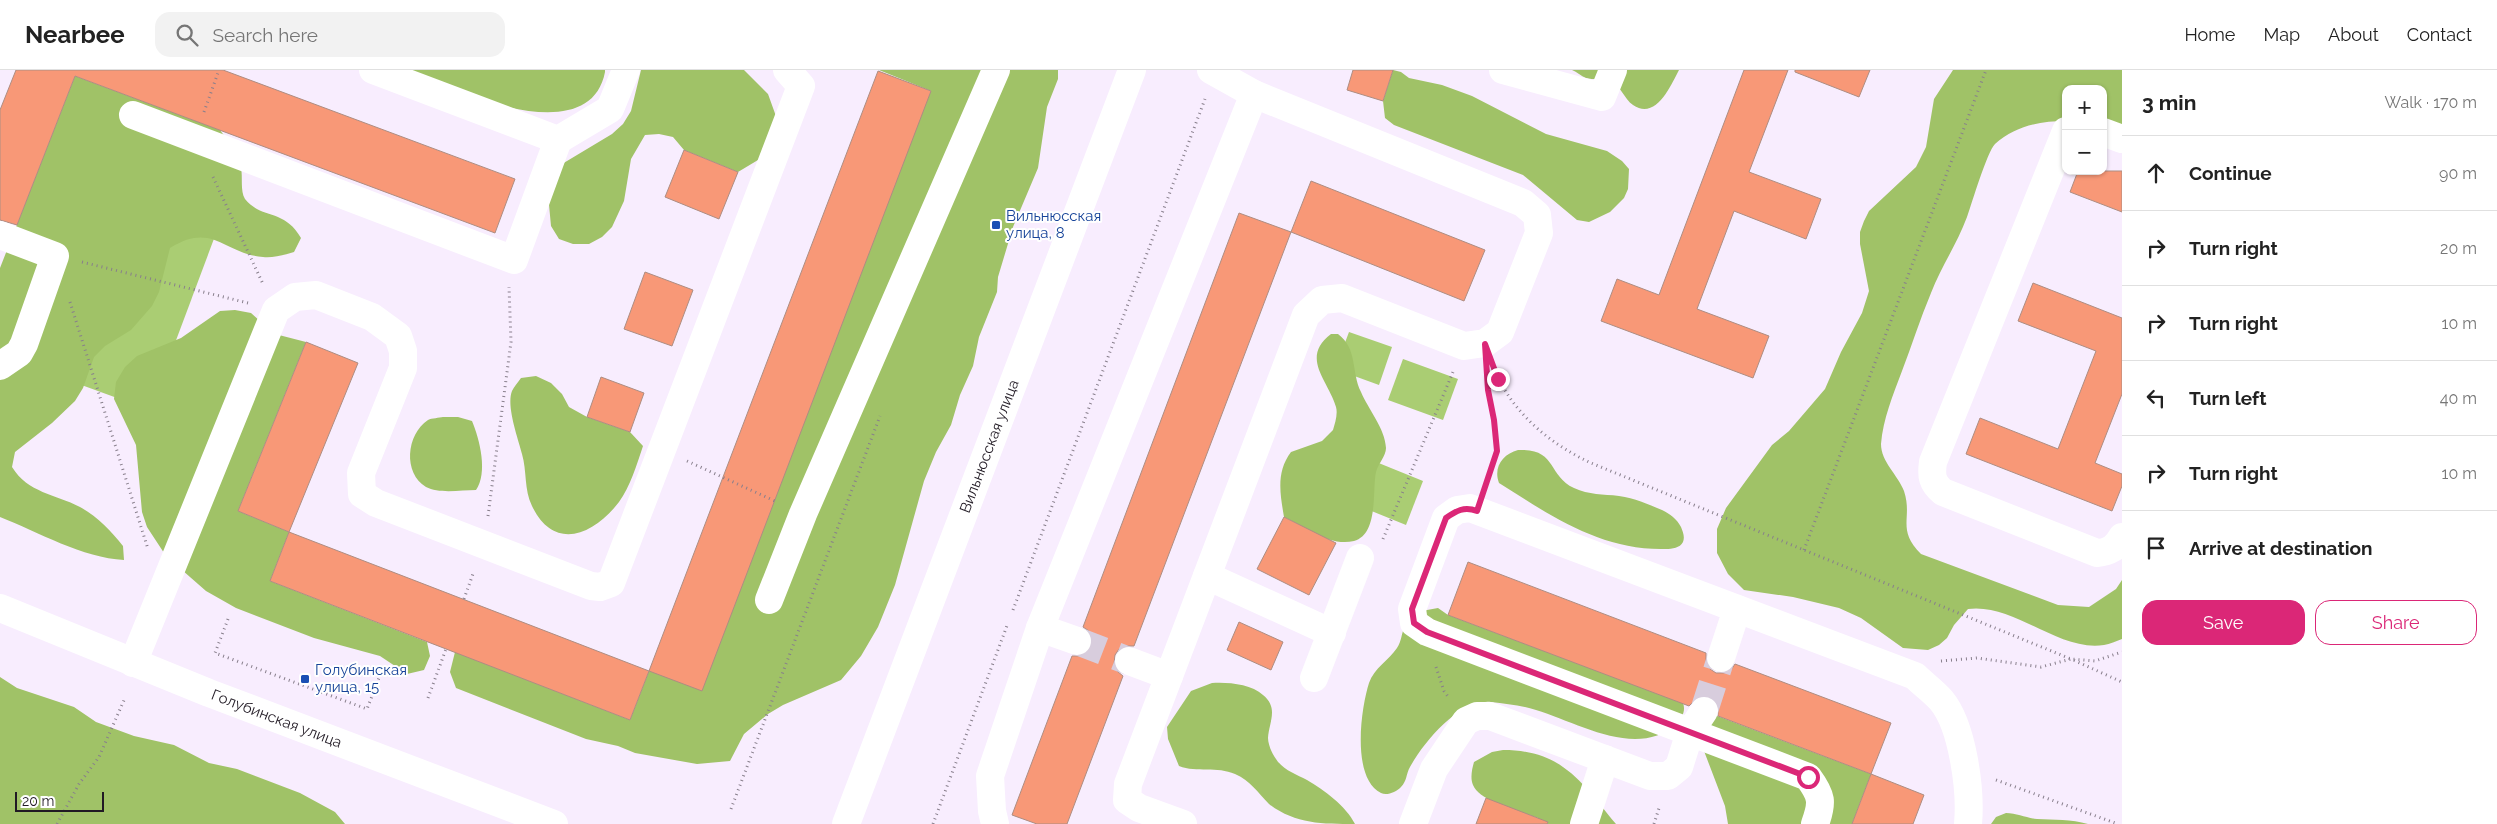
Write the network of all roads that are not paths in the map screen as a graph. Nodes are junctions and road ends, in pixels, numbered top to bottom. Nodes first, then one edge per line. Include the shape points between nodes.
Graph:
1 (373, 70) edge
2 (626, 70) edge
3 (787, 70) edge
4 (996, 70) edge
5 (1132, 70) edge
6 (1503, 70) edge
7 (1613, 70) edge
8 (1213, 71) edge
9 (1254, 94) junction
10 (133, 115) dead end
11 (2107, 133) edge
12 (2122, 139) edge
13 (558, 140) junction
14 (2062, 141) edge
15 (0, 235) edge
16 (0, 366) edge
17 (2122, 537) edge
18 (1360, 558) road end
19 (1207, 576) junction
20 (769, 600) dead end
21 (0, 608) edge
22 (1737, 609) junction
23 (1040, 628) junction
24 (1332, 633) junction
25 (1077, 641) tunnel mouth
26 (1721, 658) tunnel mouth
27 (1129, 661) tunnel mouth
28 (133, 663) junction
29 (1169, 676) junction
30 (1314, 678) dead end
31 (1697, 722) junction
32 (1605, 759) junction
33 (554, 824) edge
34 (846, 824) edge
35 (995, 824) edge
36 (1183, 824) edge
37 (1413, 824) edge
38 (1584, 824) edge
39 (1815, 824) edge
40 (1968, 824) edge

1 - 13 street
2 - 13 street via 610,109
3 - 28 street via 801,86 612,583 591,586 376,503 362,494 361,473 403,368 403,351 398,336 372,317 316,295 295,297 276,310
4 - 20 street via 803,514
5 - 34 street, Вильнюсская улица
6 - 7 street via 1602,97
8 - 9 street
9 - 19 street via 1523,203 1538,215 1539,233 1500,332 1475,345 1342,298 1322,300 1306,315
9 - 23 street
10 - 13 street via 514,260
11 - 12 street
14 - 17 street via 1933,462 1931,476 1942,492 2097,552 2107,552 2117,546
15 - 16 street via 55,256 24,344 19,353
18 - 24 street
19 - 24 street
19 - 29 street
21 - 28 street, Голубинская улица
22 - 26 street
22 - 31 street via 1470,508 1457,510 1446,518 1412,609 1414,623 1427,632
22 - 40 street via 1915,676 1941,700 1955,726 1963,753
23 - 25 street
23 - 35 street via 990,776
24 - 30 street
27 - 29 street
28 - 33 street, Голубинская улица
29 - 36 street via 1128,784 1127,800 1139,808
31 - 32 street via 1679,766 1668,776 1650,776
31 - 39 street via 1808,777 1818,790 1821,806
32 - 37 street via 1490,716 1477,716 1466,721 1434,769
32 - 38 street

